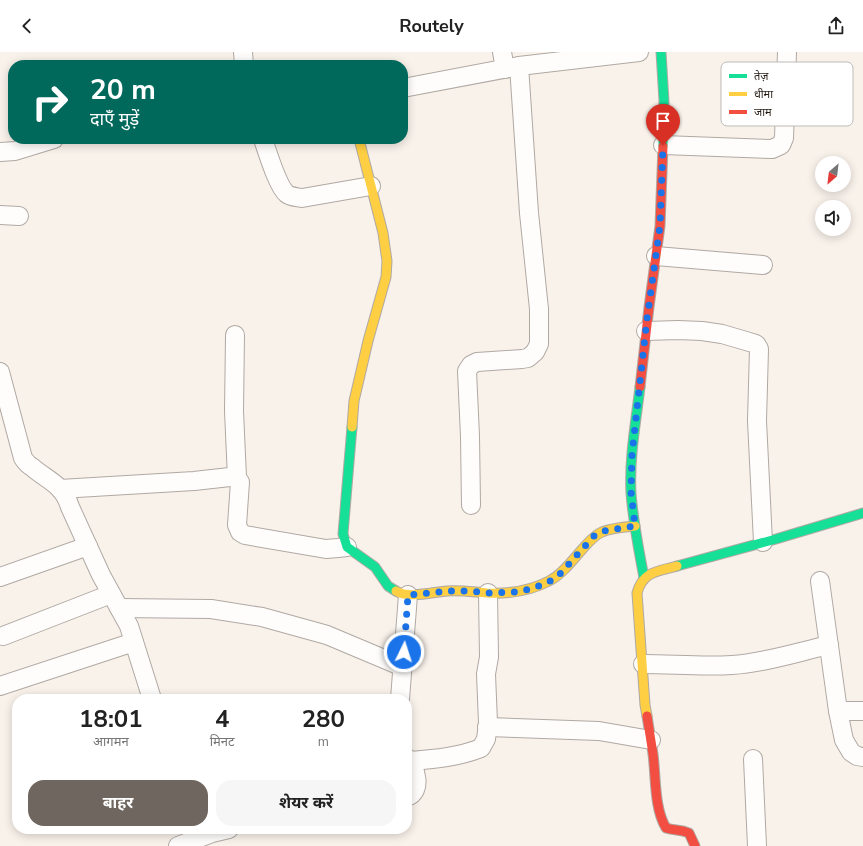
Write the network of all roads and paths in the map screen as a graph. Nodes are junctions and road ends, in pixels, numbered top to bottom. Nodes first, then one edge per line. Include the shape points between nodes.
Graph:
1 (640, 52) edge
2 (661, 52) edge
3 (786, 52) edge
4 (786, 62) edge
5 (509, 63) edge
6 (408, 87) edge
7 (784, 126) edge
8 (38, 144) edge
9 (265, 144) edge
10 (360, 144) edge
11 (663, 145) junction
12 (0, 152) edge
13 (371, 186) junction
14 (0, 215) edge
15 (19, 216) dead end
16 (656, 256) junction
17 (763, 265) dead end
18 (646, 331) junction
19 (235, 335) dead end
20 (0, 372) edge
21 (237, 478) junction
22 (60, 489) junction
23 (471, 505) dead end
24 (863, 513) edge
25 (635, 526) junction
26 (763, 542) junction
27 (88, 546) junction
28 (347, 547) junction
29 (0, 577) edge
30 (644, 578) junction
31 (820, 581) dead end
32 (488, 593) junction
33 (408, 595) junction
34 (115, 601) junction
35 (3, 636) dead end
36 (134, 642) junction
37 (829, 645) junction
38 (642, 664) junction
39 (403, 667) junction
40 (0, 686) edge
41 (150, 694) edge
42 (400, 694) edge
43 (838, 711) junction
44 (863, 711) edge
45 (487, 728) junction
46 (651, 740) junction
47 (863, 757) edge
48 (753, 759) dead end
49 (412, 760) edge
50 (412, 767) edge
51 (412, 794) edge
52 (210, 834) edge
53 (183, 845) edge
54 (695, 846) edge
55 (757, 846) edge

1 - 5 street
2 - 11 street
3 - 4 street
5 - 6 street
5 - 23 street via 529,213 539,309 539,344 528,358 477,362 467,371
7 - 11 street via 782,145 772,149
8 - 12 street via 15,151
9 - 13 street via 278,181 286,193 292,196 302,198
10 - 13 street
11 - 16 street via 660,226
13 - 28 street via 383,233 387,261 386,277 354,400 344,534
14 - 15 street
16 - 17 street
16 - 18 street
18 - 25 street via 632,454 631,492
18 - 26 street via 678,330 722,334 756,344 759,349 757,421
19 - 21 street via 234,411
20 - 22 street via 23,458
21 - 22 street
21 - 28 street via 240,482 237,525 240,532 326,549
22 - 27 street via 67,498
24 - 26 street
25 - 30 street
25 - 32 street via 603,531 594,536 559,575 550,581 518,592
26 - 30 street via 652,573
27 - 29 street
27 - 34 street
28 - 33 street via 375,567 388,586 400,594
30 - 38 street via 637,593
31 - 37 street
32 - 33 street via 448,591
32 - 45 street
33 - 39 street
34 - 35 street
34 - 36 street via 129,626
34 - 39 street via 211,609 262,617 327,635
36 - 40 street
36 - 41 street
37 - 38 street via 758,662 733,665
37 - 43 street
38 - 46 street
39 - 42 street
43 - 44 street
43 - 47 street via 844,740 851,752
45 - 46 street via 598,731
45 - 49 street via 486,739 481,748 430,760
46 - 54 street via 658,804 663,823 666,828 689,833
48 - 55 street
50 - 51 street via 417,782 416,790
52 - 53 street

